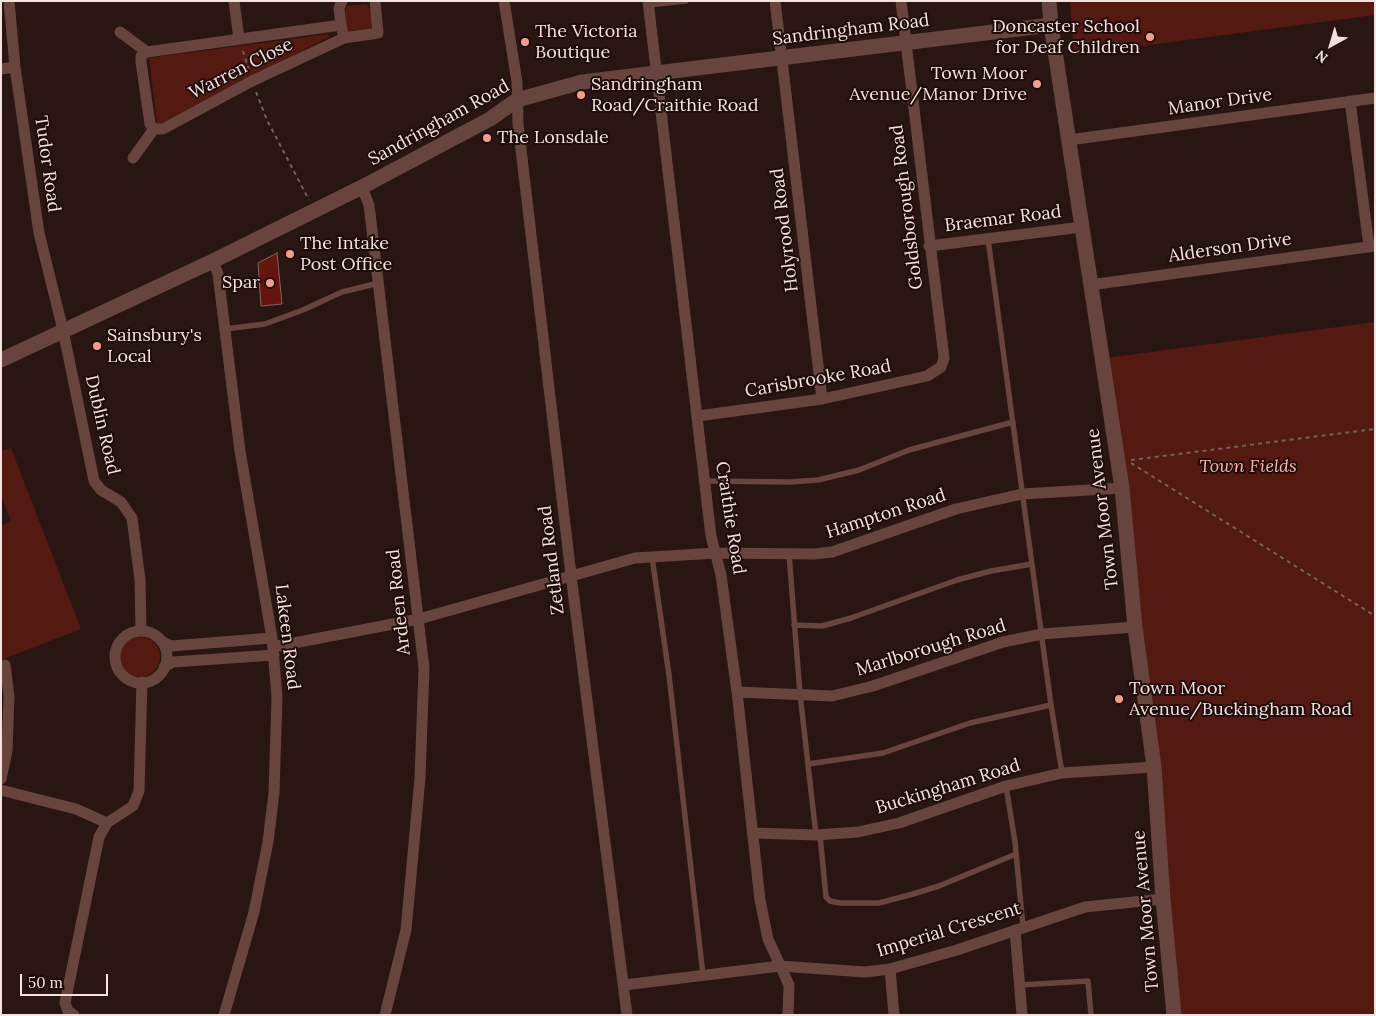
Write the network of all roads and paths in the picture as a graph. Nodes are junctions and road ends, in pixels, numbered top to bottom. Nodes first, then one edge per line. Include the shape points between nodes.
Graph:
1 (9, 1) edge
2 (234, 1) edge
3 (342, 1) edge
4 (375, 1) edge
5 (504, 1) edge
6 (686, 1) edge
7 (775, 1) edge
8 (901, 1) edge
9 (1049, 1) edge
10 (648, 3) edge
11 (341, 25) junction
12 (1050, 25) junction
13 (120, 32) dead end
14 (344, 38) junction
15 (239, 40) junction
16 (906, 43) junction
17 (147, 52) junction
18 (782, 57) junction
19 (15, 67) junction
20 (1, 69) edge
21 (657, 73) junction
22 (252, 80) junction
23 (1375, 98) edge
24 (517, 100) junction
25 (1350, 102) junction
26 (154, 129) junction
27 (1069, 140) junction
28 (133, 158) dead end
29 (362, 187) junction
30 (314, 211) junction
31 (1082, 227) junction
32 (988, 238) junction
33 (929, 246) junction
34 (1372, 246) edge
35 (213, 261) junction
36 (379, 283) junction
37 (1090, 285) junction
38 (225, 329) junction
39 (63, 330) junction
40 (1, 360) edge
41 (941, 367) joint
42 (822, 400) junction
43 (698, 416) junction
44 (1013, 422) junction
45 (1375, 429) edge
46 (705, 481) junction
47 (1122, 488) junction
48 (1022, 494) junction
49 (716, 553) junction
50 (789, 554) junction
51 (652, 557) junction
52 (1032, 564) junction
53 (571, 575) junction
54 (1375, 616) edge
55 (419, 619) junction
56 (794, 625) junction
57 (1135, 627) junction
58 (141, 631) junction
59 (1042, 634) junction
60 (162, 641) junction
61 (273, 647) junction
62 (5, 665) dead end
63 (164, 667) junction
64 (142, 682) junction
65 (737, 692) junction
66 (800, 694) junction
67 (1051, 706) junction
68 (808, 764) junction
69 (1154, 767) junction
70 (1062, 773) junction
71 (1, 779) edge
72 (1006, 786) junction
73 (1, 790) edge
74 (107, 823) junction
75 (753, 833) junction
76 (818, 835) junction
77 (1016, 854) junction
78 (1162, 899) junction
79 (1019, 928) junction
80 (780, 966) junction
81 (890, 969) junction
82 (704, 975) junction
83 (624, 985) junction
84 (1019, 985) junction
85 (69, 1014) edge
86 (224, 1015) edge
87 (385, 1015) edge
88 (627, 1015) edge
89 (788, 1015) edge
90 (894, 1015) edge
91 (1022, 1015) edge
92 (1091, 1015) edge
93 (1174, 1015) edge

1 - 19 street, Tudor Road
2 - 15 street, Warren Close
3 - 11 street via 339,8
4 - 14 street, Warren Close via 378,33
5 - 24 street, Zetland Road
6 - 10 lane
7 - 18 street, Holyrood Road
8 - 16 street, Goldsborough Road
9 - 12 street, Town Moor Avenue
10 - 21 street, Craithie Road
11 - 14 street
11 - 15 street, Warren Close
12 - 16 street, Sandringham Road
12 - 27 street, Town Moor Avenue
13 - 17 street
14 - 22 street, Warren Close
15 - 17 street, Warren Close
15 - 22 path
16 - 18 street, Sandringham Road
16 - 33 street, Goldsborough Road
17 - 26 street via 141,56 141,62 150,124
18 - 21 street, Sandringham Road
18 - 42 street, Holyrood Road
19 - 20 street
19 - 39 street, Tudor Road via 38,233
21 - 24 street, Sandringham Road via 582,82
21 - 43 street, Craithie Road
22 - 26 street, Warren Close via 163,129
22 - 30 path via 268,120
23 - 25 street, Manor Drive
24 - 29 street, Sandringham Road via 490,119
24 - 53 street, Zetland Road
25 - 27 street, Manor Drive
25 - 34 street
26 - 28 street
27 - 31 street, Town Moor Avenue
29 - 30 street, Sandringham Road
29 - 36 street, Ardeen Road via 369,205
30 - 35 street, Sandringham Road
31 - 32 street, Braemar Road
31 - 37 street, Town Moor Avenue
32 - 33 street, Braemar Road
32 - 44 lane
33 - 41 street, Goldsborough Road via 944,358
34 - 37 street, Alderson Drive
35 - 38 street, Lakeen Road via 218,274
35 - 39 street, Sandringham Road
36 - 38 lane via 342,292 265,324
36 - 55 street, Ardeen Road
37 - 47 street, Town Moor Avenue
38 - 61 street, Lakeen Road via 240,451
39 - 40 street, Sandringham Road
39 - 58 street, Dublin Road via 94,481 101,490 121,502 132,518 140,580
41 - 42 street, Carisbrooke Road via 927,376
42 - 43 street, Carisbrooke Road
43 - 46 street, Craithie Road
44 - 46 lane via 936,441 859,470 818,480
44 - 48 lane
45 - 54 path via 1126,460
46 - 49 street, Craithie Road
47 - 48 street, Hampton Road
47 - 57 street, Town Moor Avenue
48 - 50 street, Hampton Road via 956,509 832,552
48 - 52 lane
49 - 50 street, Hampton Road
49 - 51 street, Hampton Road
49 - 65 street, Craithie Road
50 - 56 lane
51 - 53 street, Hampton Road via 635,558
51 - 82 lane
52 - 56 lane via 957,580 874,611 822,626
52 - 59 lane
53 - 55 street, Hampton Road
53 - 83 street, Zetland Road
55 - 61 street, Hampton Road
55 - 87 street, Ardeen Road via 424,668 420,778 406,930
56 - 66 lane
57 - 59 street, Marlborough Road
57 - 69 street, Town Moor Avenue
58 - 60 street via 154,634
58 - 64 street via 126,636 120,642 115,660 129,680
59 - 66 street, Marlborough Road via 1002,642 873,686 832,696
59 - 67 lane
60 - 61 street via 171,646
60 - 63 street via 166,658
61 - 63 street via 173,662
61 - 86 street, Lakeen Road via 278,724 268,842 254,912
62 - 71 street via 9,696 7,751
63 - 64 street via 154,679
64 - 74 street via 139,791 133,806
65 - 66 street, Marlborough Road
65 - 75 street, Craithie Road
66 - 68 lane
67 - 68 lane via 970,723 883,753
67 - 70 lane
68 - 76 lane
69 - 70 street, Buckingham Road
69 - 78 street, Town Moor Avenue
70 - 72 street, Buckingham Road
72 - 76 street, Buckingham Road via 899,823 858,832
72 - 77 lane
73 - 74 street via 76,809
74 - 85 street via 99,837 65,1003
75 - 76 street, Buckingham Road
75 - 80 street, Craithie Road via 764,920
76 - 77 lane via 826,897 840,903 879,904 939,886
77 - 79 lane
78 - 79 street, Imperial Crescent via 1085,907
78 - 93 street, Town Moor Avenue
79 - 81 street, Imperial Crescent
79 - 84 street
80 - 81 street, Imperial Crescent via 865,972
80 - 82 street, Imperial Crescent
80 - 89 street, Craithie Road via 789,985
81 - 90 street
82 - 83 street, Imperial Crescent
83 - 88 street, Zetland Road
84 - 91 street
84 - 92 lane via 1088,980

